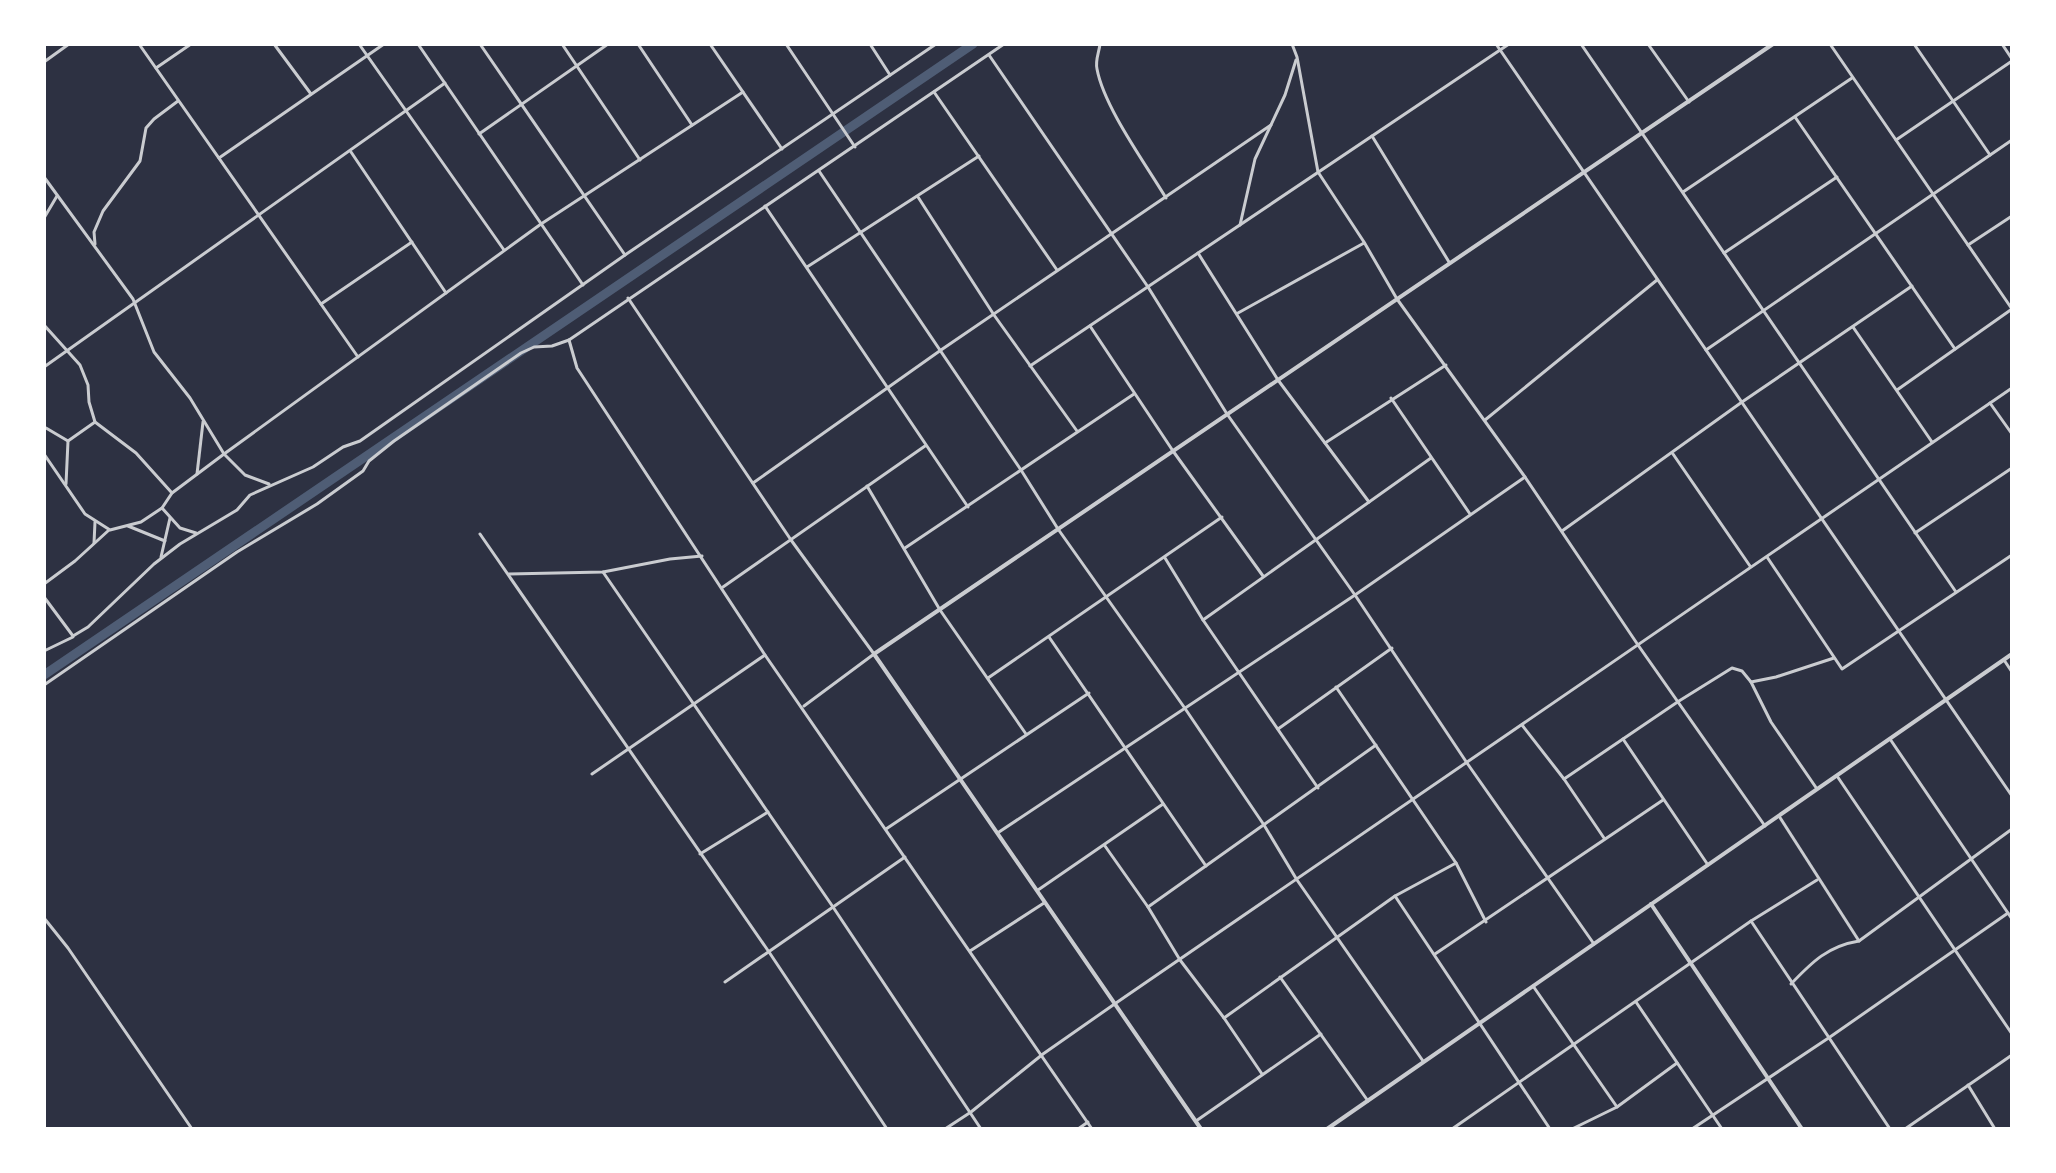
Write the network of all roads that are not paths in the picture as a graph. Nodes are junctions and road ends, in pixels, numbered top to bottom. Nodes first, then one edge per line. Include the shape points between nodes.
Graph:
1 (69, 44) edge
2 (139, 44) edge
3 (191, 44) edge
4 (274, 44) edge
5 (359, 44) edge
6 (384, 44) edge
7 (418, 44) edge
8 (480, 44) edge
9 (562, 44) edge
10 (608, 44) edge
11 (638, 44) edge
12 (710, 44) edge
13 (786, 44) edge
14 (870, 44) edge
15 (936, 44) edge
16 (1004, 44) edge
17 (1100, 44) edge
18 (1292, 44) edge
19 (1298, 44) edge
20 (1496, 44) edge
21 (1509, 44) edge
22 (1581, 44) edge
23 (1648, 44) edge
24 (1773, 44) edge
25 (1830, 44) edge
26 (1914, 44) edge
27 (2002, 44) edge
28 (1500, 51) junction
29 (989, 55) junction
30 (367, 56) junction
31 (1297, 57) junction
32 (2012, 60) edge
33 (44, 62) edge
34 (576, 66) junction
35 (156, 68) junction
36 (890, 75) junction
37 (1853, 77) junction
38 (445, 83) junction
39 (743, 92) junction
40 (934, 92) junction
41 (311, 94) junction
42 (178, 101) junction
43 (1953, 101) junction
44 (1689, 102) junction
45 (521, 103) junction
46 (406, 113) junction
47 (834, 114) junction
48 (1795, 117) junction
49 (692, 125) junction
50 (1271, 125) junction
51 (479, 134) junction
52 (1643, 134) junction
53 (1372, 136) junction
54 (1896, 140) junction
55 (2012, 140) edge
56 (855, 147) junction
57 (782, 149) junction
58 (351, 152) junction
59 (1990, 155) junction
60 (979, 156) junction
61 (219, 158) junction
62 (640, 160) junction
63 (819, 171) junction
64 (1318, 172) junction
65 (1584, 173) junction
66 (44, 177) edge
67 (1837, 177) junction
68 (1683, 192) junction
69 (1933, 194) junction
70 (57, 196) junction
71 (585, 196) junction
72 (918, 197) junction
73 (1166, 198) junction
74 (765, 206) junction
75 (2012, 216) edge
76 (258, 217) junction
77 (44, 218) edge
78 (541, 224) junction
79 (1240, 225) junction
80 (862, 232) junction
81 (1875, 233) junction
82 (1111, 234) junction
83 (412, 242) junction
84 (1364, 242) junction
85 (1968, 245) junction
86 (96, 248) junction
87 (504, 251) junction
88 (1198, 253) junction
89 (1724, 253) junction
90 (625, 255) junction
91 (1450, 263) junction
92 (807, 267) junction
93 (1057, 271) junction
94 (1657, 280) junction
95 (583, 285) junction
96 (1912, 286) junction
97 (1148, 287) junction
98 (446, 293) junction
99 (628, 298) junction
100 (1397, 299) junction
101 (135, 302) junction
102 (321, 304) junction
103 (2012, 309) edge
104 (1763, 310) junction
105 (1238, 313) junction
106 (994, 315) junction
107 (44, 325) edge
108 (1090, 326) junction
109 (1853, 327) junction
110 (569, 340) junction
111 (1955, 349) junction
112 (941, 350) junction
113 (1706, 350) junction
114 (65, 351) junction
115 (358, 357) junction
116 (1799, 363) junction
117 (1446, 364) junction
118 (1030, 366) junction
119 (44, 367) edge
120 (1278, 380) junction
121 (2012, 388) edge
122 (886, 389) junction
123 (1897, 390) junction
124 (1136, 393) junction
125 (1391, 398) junction
126 (1742, 402) junction
127 (1990, 403) junction
128 (1227, 414) junction
129 (1485, 420) junction
130 (95, 422) junction
131 (203, 422) junction
132 (46, 428) edge
133 (1077, 431) junction
134 (2012, 434) edge
135 (68, 441) junction
136 (1325, 443) junction
137 (1932, 444) junction
138 (925, 446) junction
139 (1173, 451) junction
140 (44, 454) edge
141 (224, 454) junction
142 (1673, 454) junction
143 (1431, 458) junction
144 (2012, 468) edge
145 (1021, 470) junction
146 (197, 474) junction
147 (1525, 477) junction
148 (1879, 480) junction
149 (753, 483) junction
150 (66, 484) junction
151 (272, 485) junction
152 (867, 486) junction
153 (172, 493) junction
154 (1369, 502) junction
155 (968, 507) junction
156 (162, 508) junction
157 (1470, 515) junction
158 (1222, 517) junction
159 (170, 518) junction
160 (1821, 518) junction
161 (95, 521) junction
162 (127, 525) junction
163 (1058, 529) junction
164 (110, 530) junction
165 (1562, 531) junction
166 (197, 533) junction
167 (1915, 533) junction
168 (480, 534) dead end
169 (1316, 539) junction
170 (791, 540) junction
171 (165, 541) junction
172 (94, 543) junction
173 (905, 548) junction
174 (2012, 555) edge
175 (702, 556) junction
176 (1767, 557) junction
177 (1165, 558) junction
178 (160, 559) junction
179 (1751, 568) junction
180 (603, 572) junction
181 (509, 574) junction
182 (1263, 576) junction
183 (44, 584) edge
184 (723, 587) junction
185 (1956, 592) junction
186 (1355, 595) junction
187 (1106, 596) junction
188 (44, 597) edge
189 (940, 610) junction
190 (1203, 620) junction
191 (1899, 632) junction
192 (73, 636) junction
193 (1049, 637) junction
194 (1638, 645) junction
195 (1392, 648) junction
196 (44, 651) edge
197 (874, 654) junction
198 (2012, 654) edge
199 (765, 655) junction
200 (1834, 658) junction
201 (2004, 660) junction
202 (1237, 671) junction
203 (2012, 672) edge
204 (988, 678) junction
205 (1751, 682) junction
206 (44, 685) edge
207 (1336, 687) junction
208 (1089, 693) junction
209 (1946, 700) junction
210 (1679, 701) junction
211 (693, 704) junction
212 (803, 707) junction
213 (1184, 707) junction
214 (1522, 725) junction
215 (1278, 729) junction
216 (1026, 734) junction
217 (1623, 739) junction
218 (1890, 739) junction
219 (1376, 745) junction
220 (1125, 747) junction
221 (629, 750) junction
222 (1467, 763) junction
223 (592, 774) dead end
224 (1837, 776) junction
225 (961, 777) junction
226 (1564, 779) junction
227 (1318, 789) junction
228 (1817, 789) junction
229 (2012, 796) edge
230 (1413, 800) junction
231 (1663, 800) junction
232 (1164, 803) junction
233 (768, 812) junction
234 (1779, 816) junction
235 (1264, 825) junction
236 (1765, 826) junction
237 (886, 829) junction
238 (2012, 829) edge
239 (999, 832) junction
240 (1605, 839) junction
241 (1105, 846) junction
242 (700, 854) junction
243 (905, 857) junction
244 (1970, 857) junction
245 (1456, 863) junction
246 (1708, 865) junction
247 (1206, 866) junction
248 (1297, 880) junction
249 (1548, 880) junction
250 (1817, 880) junction
251 (1038, 890) junction
252 (1919, 894) junction
253 (1395, 896) junction
254 (1046, 901) junction
255 (1651, 904) junction
256 (833, 907) junction
257 (1148, 907) junction
258 (2008, 913) junction
259 (44, 918) edge
260 (2012, 919) edge
261 (1751, 921) junction
262 (1486, 922) junction
263 (1338, 938) junction
264 (1859, 941) junction
265 (1594, 944) junction
266 (1956, 950) junction
267 (970, 951) junction
268 (769, 952) junction
269 (1435, 954) junction
270 (1180, 960) junction
271 (1691, 963) junction
272 (1280, 977) junction
273 (725, 982) dead end
274 (1791, 984) junction
275 (1533, 986) junction
276 (1636, 1002) junction
277 (1116, 1003) junction
278 (1224, 1018) junction
279 (1478, 1024) junction
280 (1321, 1034) junction
281 (2012, 1034) edge
282 (1830, 1037) junction
283 (1574, 1044) junction
284 (1043, 1054) junction
285 (2012, 1055) edge
286 (1424, 1062) junction
287 (1677, 1063) junction
288 (1262, 1074) junction
289 (1768, 1079) junction
290 (1519, 1083) junction
291 (1968, 1085) junction
292 (1368, 1101) junction
293 (1617, 1107) junction
294 (971, 1112) junction
295 (1712, 1115) junction
296 (1196, 1121) junction
297 (1088, 1122) junction
298 (1460, 1127) edge
299 (192, 1129) edge
300 (887, 1129) edge
301 (945, 1129) edge
302 (981, 1129) edge
303 (1078, 1129) edge
304 (1092, 1129) edge
305 (1201, 1129) edge
306 (1327, 1129) edge
307 (1452, 1129) edge
308 (1550, 1129) edge
309 (1572, 1129) edge
310 (1692, 1129) edge
311 (1722, 1129) edge
312 (1802, 1129) edge
313 (1890, 1129) edge
314 (1905, 1129) edge
315 (1995, 1129) edge

1 - 33 street
2 - 35 street
3 - 35 street
4 - 41 street
5 - 30 street
6 - 30 street
7 - 38 street
8 - 45 street
9 - 34 street
10 - 34 street
11 - 49 street
12 - 39 street
13 - 47 street
14 - 36 street
15 - 36 street
16 - 29 street
17 - 73 street via 1096,65 1102,85
18 - 31 street
19 - 31 street
20 - 28 street
21 - 28 street
22 - 52 street
23 - 44 street
24 - 44 street
25 - 37 street
26 - 43 street
27 - 32 street
28 - 53 street
28 - 65 street
29 - 40 street
29 - 82 street
30 - 41 street
30 - 46 street
31 - 50 street
31 - 64 street
32 - 43 street
34 - 45 street
34 - 62 street
35 - 42 street
36 - 47 street
37 - 48 street
37 - 54 street
38 - 46 street
38 - 51 street
39 - 49 street
39 - 57 street
40 - 56 street
40 - 60 street
41 - 61 street
42 - 61 street
42 - 86 street via 146,128 140,161 94,232
43 - 54 street
43 - 59 street
44 - 52 street
45 - 51 street
45 - 71 street
46 - 58 street
46 - 87 street
47 - 56 street
47 - 57 street
48 - 67 street
48 - 68 street
49 - 62 street
50 - 73 street
50 - 79 street via 1255,159
51 - 78 street
52 - 65 street
52 - 68 street
53 - 64 street
53 - 91 street
54 - 69 street
55 - 59 street
56 - 63 street
57 - 90 street
58 - 76 street
58 - 83 street
59 - 69 street
60 - 72 street
60 - 93 street
61 - 76 street
62 - 71 street
63 - 74 street
63 - 80 street
64 - 79 street
64 - 84 street
65 - 91 street
65 - 94 street
66 - 70 street
67 - 81 street
67 - 89 street
68 - 89 street
69 - 81 street
69 - 85 street
70 - 77 street
70 - 86 street
71 - 78 street
71 - 90 street
72 - 80 street
72 - 106 street
73 - 82 street
74 - 92 street
74 - 99 street
75 - 85 street
76 - 101 street
76 - 102 street
78 - 87 street
78 - 95 street
79 - 88 street
80 - 92 street
80 - 112 street
81 - 96 street
81 - 104 street
82 - 93 street
82 - 97 street
83 - 98 street
83 - 102 street
84 - 100 street
84 - 105 street
85 - 103 street
86 - 101 street
87 - 98 street
88 - 97 street
88 - 105 street
89 - 104 street
90 - 95 street
91 - 100 street
92 - 122 street
93 - 106 street
94 - 113 street
94 - 129 street
95 - 151 street via 360,441
96 - 109 street
96 - 111 street
97 - 108 street
97 - 128 street
98 - 115 street
99 - 110 street
99 - 149 street
100 - 117 street
100 - 120 street
101 - 114 street
101 - 131 street via 154,352
102 - 115 street
103 - 111 street
104 - 113 street
104 - 116 street
105 - 120 street
106 - 112 street
106 - 118 street
107 - 114 street
108 - 118 street
108 - 124 street
109 - 116 street
109 - 123 street
110 - 175 street via 577,368
110 - 206 street via 521,353 394,441 317,504 237,552
111 - 123 street
112 - 122 street
112 - 145 street
113 - 126 street
114 - 119 street
114 - 130 street via 80,365
115 - 141 street
116 - 126 street
116 - 148 street
117 - 125 street
117 - 129 street
118 - 133 street
120 - 128 street
120 - 136 street
121 - 127 street
122 - 138 street
122 - 149 street
123 - 137 street
124 - 133 street
124 - 139 street
125 - 136 street
125 - 143 street
126 - 142 street
126 - 160 street
127 - 134 street
127 - 137 street
128 - 139 street
128 - 169 street
129 - 147 street
130 - 135 street
130 - 153 street via 136,453
131 - 141 street
131 - 146 street
132 - 135 street
133 - 145 street
135 - 150 street
136 - 154 street
137 - 148 street
138 - 152 street
138 - 155 street
139 - 158 street
139 - 163 street
140 - 150 street
141 - 146 street
141 - 151 street via 245,475
142 - 165 street
142 - 179 street
143 - 154 street
143 - 157 street
144 - 167 street
145 - 155 street
145 - 163 street
146 - 153 street
147 - 157 street
147 - 165 street
148 - 160 street
148 - 167 street
149 - 170 street
150 - 161 street
151 - 166 street
152 - 170 street
152 - 173 street
153 - 156 street
154 - 169 street
155 - 173 street
156 - 159 street
156 - 162 street
157 - 186 street
158 - 177 street
158 - 182 street
159 - 166 street
159 - 171 street
160 - 176 street
160 - 191 street
161 - 164 street
161 - 172 street
162 - 164 street
162 - 171 street
163 - 187 street
163 - 189 street
164 - 172 street
165 - 194 street
166 - 178 street
167 - 185 street
168 - 181 street
169 - 182 street
169 - 186 street
170 - 184 street
170 - 197 street
171 - 178 street
172 - 183 street
173 - 189 street
174 - 185 street
175 - 180 street
175 - 184 street
176 - 179 street
176 - 200 street
177 - 187 street
177 - 190 street
178 - 192 street
179 - 194 street
180 - 181 street
180 - 211 street
181 - 221 street
182 - 190 street
184 - 199 street
185 - 191 street
186 - 195 street
186 - 202 street
187 - 193 street
187 - 213 street
188 - 192 street
189 - 197 street
189 - 204 street
190 - 202 street
191 - 200 street via 1845,669
191 - 209 street
192 - 196 street
193 - 204 street
193 - 208 street
194 - 210 street
194 - 214 street
195 - 207 street
195 - 222 street
197 - 212 street
197 - 225 street
198 - 201 street
199 - 211 street
199 - 212 street
200 - 205 street
201 - 203 street
201 - 209 street
202 - 213 street
202 - 215 street
204 - 216 street
205 - 210 street via 1732,668
205 - 228 street
207 - 215 street
207 - 219 street
208 - 216 street
208 - 220 street
209 - 218 street
209 - 229 street
210 - 217 street
210 - 236 street
211 - 221 street
211 - 233 street
212 - 237 street
213 - 220 street
213 - 235 street
214 - 222 street
214 - 226 street
215 - 227 street
216 - 225 street
217 - 226 street
217 - 231 street
218 - 224 street
218 - 244 street
219 - 227 street
219 - 230 street
220 - 232 street
220 - 239 street
221 - 223 street
221 - 242 street
222 - 230 street
222 - 249 street
224 - 228 street
224 - 252 street
225 - 237 street
225 - 239 street
226 - 240 street
227 - 235 street
228 - 234 street
230 - 245 street
230 - 248 street
231 - 240 street
231 - 246 street
232 - 241 street
232 - 247 street
233 - 242 street
233 - 256 street
234 - 236 street
234 - 250 street
235 - 247 street
235 - 248 street
236 - 246 street
237 - 243 street
238 - 244 street
239 - 251 street
240 - 249 street
241 - 251 street
241 - 257 street
242 - 268 street
243 - 256 street
243 - 267 street
244 - 252 street
244 - 258 street
245 - 253 street
245 - 262 street
246 - 255 street
247 - 257 street
248 - 263 street
248 - 270 street
249 - 262 street
249 - 265 street
250 - 261 street
250 - 264 street
251 - 254 street
252 - 264 street
252 - 266 street
253 - 263 street
253 - 269 street
254 - 267 street
254 - 277 street
255 - 265 street
255 - 271 street
256 - 268 street
256 - 294 street
257 - 270 street
258 - 260 street
258 - 266 street
259 - 299 street
261 - 271 street
261 - 274 street
262 - 269 street
263 - 272 street
263 - 286 street
264 - 274 street via 1817,956
265 - 275 street
266 - 281 street
266 - 282 street
267 - 284 street
268 - 273 street
268 - 300 street
269 - 279 street
270 - 277 street
270 - 278 street
271 - 276 street
271 - 289 street
272 - 278 street
272 - 280 street
274 - 282 street
275 - 279 street
275 - 283 street
276 - 283 street
276 - 287 street
277 - 284 street
277 - 296 street
278 - 288 street
279 - 286 street
279 - 290 street
280 - 288 street
280 - 292 street
282 - 289 street
282 - 313 street
283 - 290 street
283 - 293 street
284 - 294 street
284 - 297 street
285 - 291 street
286 - 292 street
287 - 293 street
287 - 295 street
288 - 296 street
289 - 295 street
289 - 312 street
290 - 298 street
290 - 308 street
291 - 314 street
291 - 315 street
292 - 306 street
293 - 309 street
294 - 301 street
294 - 302 street
295 - 310 street
295 - 311 street
296 - 305 street
297 - 303 street
297 - 304 street
298 - 307 street

